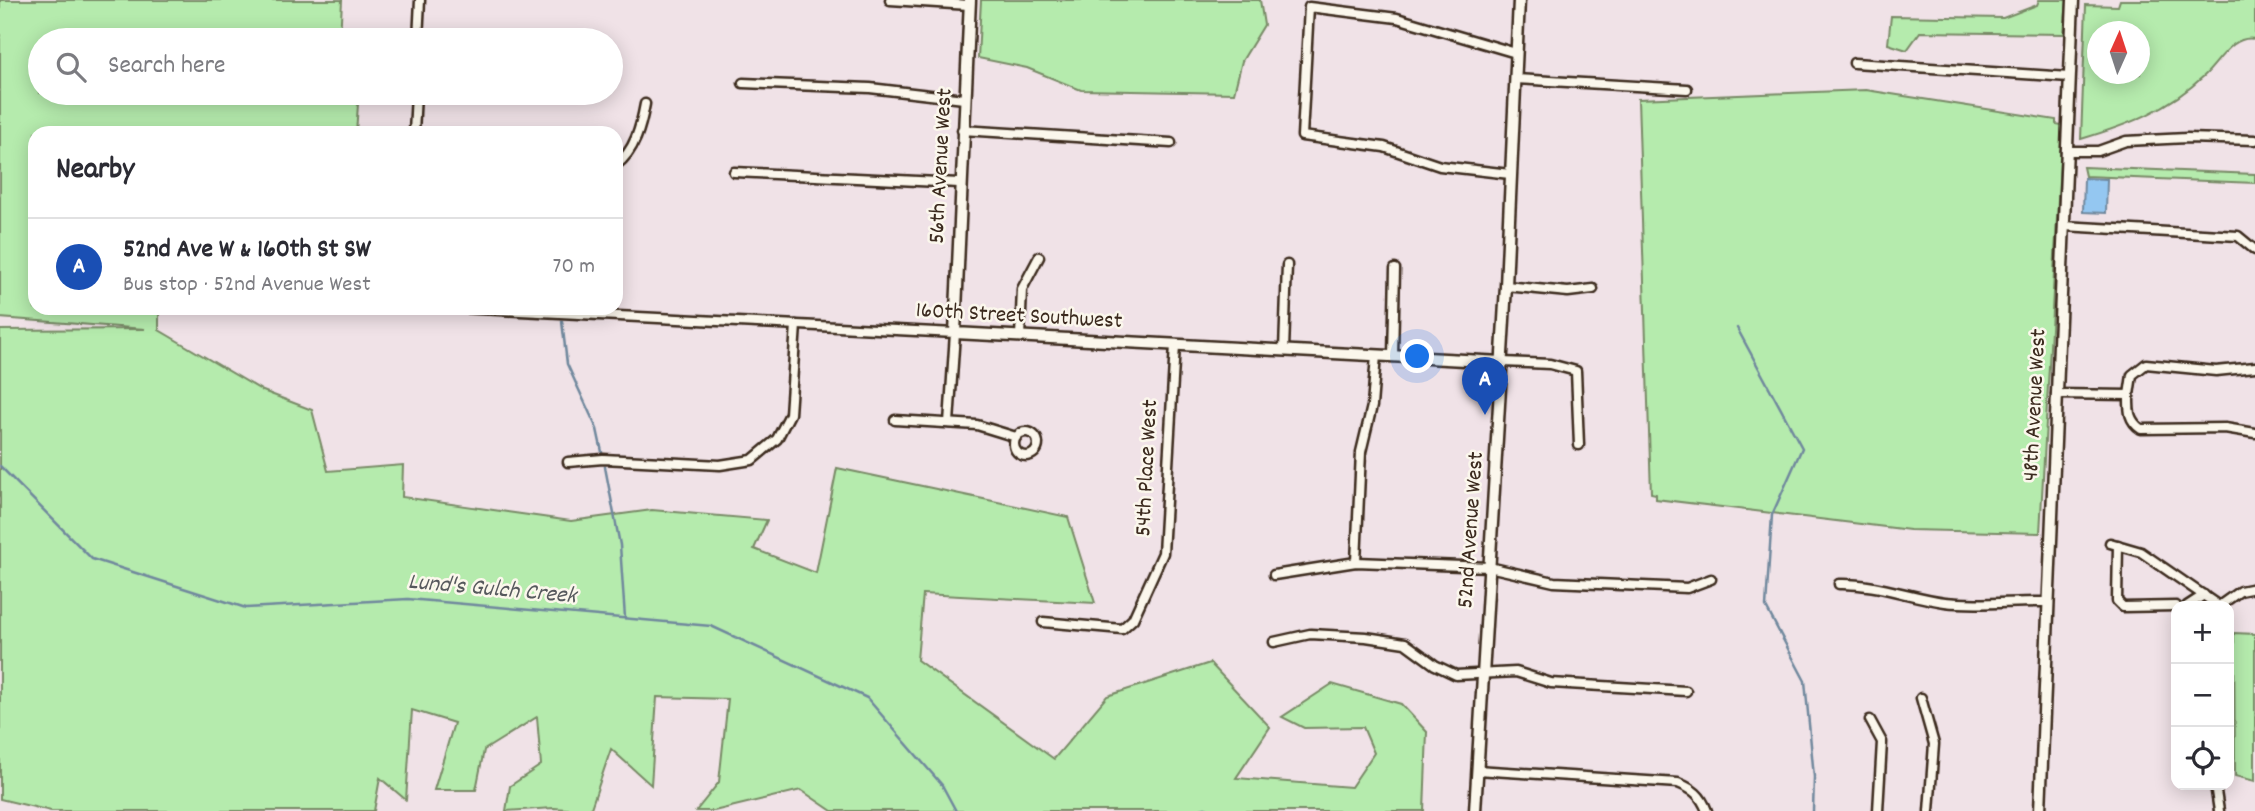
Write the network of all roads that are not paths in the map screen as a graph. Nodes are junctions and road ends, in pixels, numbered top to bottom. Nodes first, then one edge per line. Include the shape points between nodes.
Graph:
1 (420, 0) edge
2 (890, 0) edge
3 (1519, 0) edge
4 (2073, 0) edge
5 (970, 2) edge
6 (419, 28) edge
7 (1516, 53) junction
8 (1854, 63) dead end
9 (2069, 77) junction
10 (1515, 79) junction
11 (743, 83) dead end
12 (1687, 89) dead end
13 (964, 99) junction
14 (645, 104) dead end
15 (415, 105) edge
16 (414, 126) edge
17 (962, 130) junction
18 (2255, 140) edge
19 (1171, 143) dead end
20 (2066, 151) junction
21 (623, 160) edge
22 (734, 172) dead end
23 (1510, 174) junction
24 (959, 183) junction
25 (2064, 226) junction
26 (2255, 250) edge
27 (1039, 257) dead end
28 (1287, 265) dead end
29 (1395, 269) dead end
30 (1506, 285) junction
31 (1593, 289) dead end
32 (598, 315) edge
33 (796, 325) junction
34 (955, 334) junction
35 (1020, 337) junction
36 (1175, 345) junction
37 (1284, 350) junction
38 (1376, 355) junction
39 (1394, 356) junction
40 (1502, 362) junction
41 (2255, 367) edge
42 (2056, 394) junction
43 (2129, 395) junction
44 (895, 420) dead end
45 (949, 423) junction
46 (2255, 433) edge
47 (1016, 437) dead end
48 (1579, 445) dead end
49 (568, 463) dead end
50 (1356, 562) junction
51 (1489, 567) junction
52 (1274, 575) dead end
53 (1711, 579) dead end
54 (1839, 584) dead end
55 (2255, 588) edge
56 (2204, 595) junction
57 (2195, 601) edge
58 (2212, 601) edge
59 (2226, 601) edge
60 (2048, 602) junction
61 (2171, 607) edge
62 (1043, 622) dead end
63 (1274, 642) dead end
64 (1482, 676) junction
65 (1686, 691) dead end
66 (1921, 698) dead end
67 (1870, 720) dead end
68 (1477, 770) junction
69 (2217, 790) edge
70 (1475, 811) edge
71 (1707, 811) edge
72 (1878, 811) edge
73 (1928, 811) edge
74 (2040, 811) edge
75 (2219, 811) edge

1 - 6 street
2 - 5 street
3 - 7 street, 52nd Avenue West
4 - 9 street, 48th Avenue West
5 - 13 street, 56th Avenue West
7 - 10 street, 52nd Avenue West
7 - 23 street via 1397,18 1309,7 1302,136 1384,147 1440,166
8 - 9 street
9 - 20 street, 48th Avenue West
10 - 12 street
10 - 23 street, 52nd Avenue West
11 - 13 street via 870,88
13 - 17 street, 56th Avenue West
14 - 21 street via 641,129
15 - 16 street
17 - 19 street
17 - 24 street, 56th Avenue West
18 - 20 street via 2126,141 2098,151
20 - 25 street, 48th Avenue West
22 - 24 street
23 - 30 street, 52nd Avenue West
24 - 34 street, 56th Avenue West
25 - 26 street via 2238,236
25 - 42 street, 48th Avenue West
27 - 35 street via 1022,289
28 - 37 street
29 - 39 street
30 - 31 street via 1568,292
30 - 40 street, 52nd Avenue West
32 - 33 street, 160th Street Southwest
33 - 34 street, 160th Street Southwest
33 - 49 street via 790,414 777,439 752,460 720,465
34 - 35 street, 160th Street Southwest
34 - 45 street
35 - 36 street, 160th Street Southwest
36 - 37 street, 160th Street Southwest
36 - 62 street, 54th Place West via 1163,553 1133,619 1122,629
37 - 38 street, 160th Street Southwest
38 - 39 street, 160th Street Southwest
38 - 50 street via 1372,406 1361,452
39 - 40 street, 160th Street Southwest
40 - 48 street, 160th Street Southwest via 1550,364 1576,371
40 - 51 street, 52nd Avenue West
41 - 43 street via 2216,371 2146,364 2132,375
42 - 43 street
42 - 60 street, 48th Avenue West
43 - 46 street via 2129,414 2141,429 2216,428
44 - 45 street
45 - 47 street via 994,428
50 - 51 street
50 - 52 street
51 - 53 street via 1554,582 1686,588
51 - 64 street, 52nd Avenue West
54 - 60 street via 1866,583 1966,604
55 - 59 street via 2241,590
56 - 57 street
56 - 58 street
56 - 61 street via 2141,552 2114,544 2117,601 2123,607
60 - 74 street, 48th Avenue West
63 - 64 street via 1310,634 1405,643 1456,675
64 - 65 street via 1516,672 1551,683
64 - 68 street, 52nd Avenue West
66 - 73 street via 1934,744
67 - 72 street via 1882,742
68 - 70 street, 52nd Avenue West
68 - 71 street via 1678,783 1692,789
69 - 75 street

